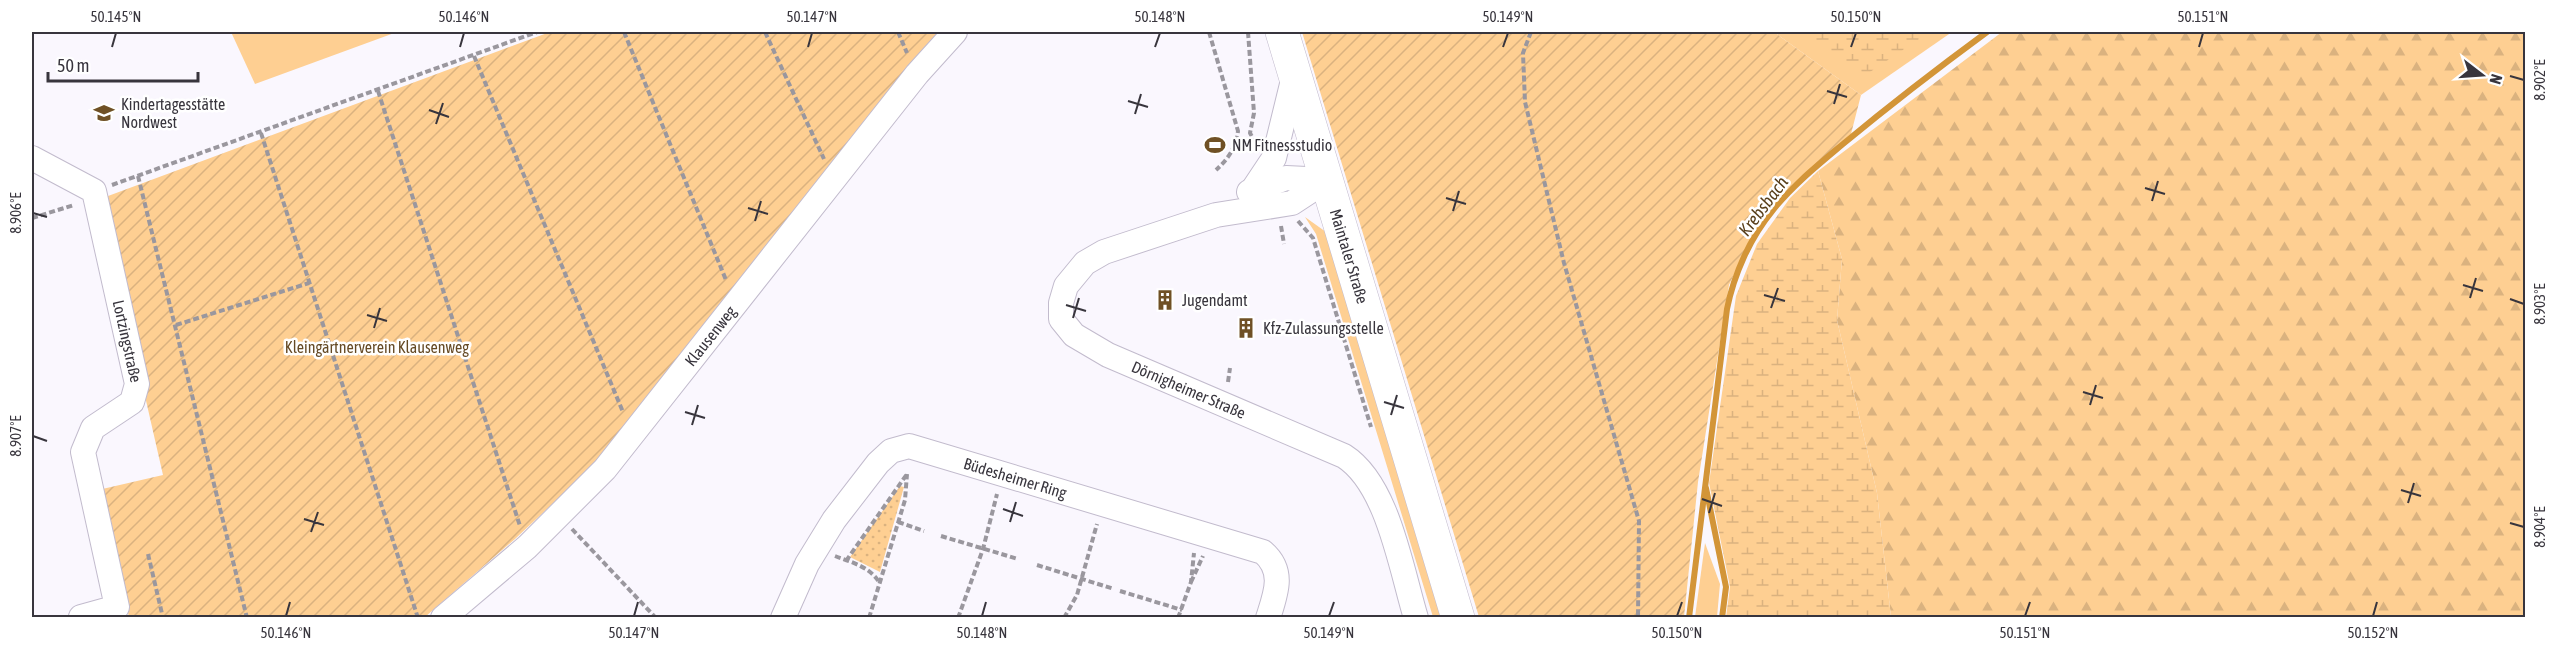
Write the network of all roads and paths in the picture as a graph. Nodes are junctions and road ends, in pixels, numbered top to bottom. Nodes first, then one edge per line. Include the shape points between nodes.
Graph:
1 (537, 32) edge
2 (624, 32) edge
3 (765, 32) edge
4 (955, 32) edge
5 (1209, 32) edge
6 (1248, 32) edge
7 (1282, 32) edge
8 (1530, 32) edge
9 (474, 56) junction
10 (1295, 73) junction
11 (378, 91) junction
12 (261, 133) junction
13 (32, 158) edge
14 (1274, 158) junction
15 (1216, 170) dead end
16 (138, 176) junction
17 (833, 180) junction
18 (1328, 180) junction
19 (1251, 190) junction
20 (94, 191) junction
21 (1295, 212) junction
22 (1216, 215) junction
23 (32, 219) edge
24 (1284, 244) dead end
25 (309, 283) junction
26 (736, 304) junction
27 (176, 326) junction
28 (633, 436) junction
29 (1374, 438) dead end
30 (996, 499) dead end
31 (560, 516) junction
32 (898, 522) junction
33 (1095, 530) dead end
34 (924, 531) dead end
35 (1210, 535) junction
36 (941, 536) dead end
37 (527, 546) junction
38 (983, 549) junction
39 (148, 554) dead end
40 (1193, 558) dead end
41 (1018, 559) dead end
42 (1037, 565) dead end
43 (1082, 579) junction
44 (1191, 582) junction
45 (879, 583) junction
46 (1114, 589) dead end
47 (1120, 591) dead end
48 (1182, 610) junction
49 (81, 616) edge
50 (1638, 617) edge
51 (163, 618) edge
52 (247, 618) edge
53 (418, 618) edge
54 (443, 618) edge
55 (656, 618) edge
56 (783, 618) edge
57 (869, 618) edge
58 (958, 618) edge
59 (1064, 618) edge
60 (1178, 618) edge
61 (1268, 618) edge
62 (1416, 618) edge
63 (1458, 618) edge

1 - 9 path
2 - 26 path
3 - 17 path
4 - 17 street, Klausenweg
5 - 15 path via 1238,131 1229,157
6 - 14 path via 1253,102 1250,133 1263,151
7 - 10 main road, Maintaler Straße
8 - 50 path via 1523,52 1526,102 1564,263 1639,521
9 - 11 path
9 - 28 path
10 - 14 street, Dörnigheimer Straße
10 - 18 main road, Maintaler Straße
11 - 12 path
11 - 37 path
12 - 16 path
12 - 25 path
13 - 20 street
14 - 19 street, Dörnigheimer Straße
16 - 20 path
16 - 27 path
17 - 26 street, Klausenweg
18 - 19 street, Dörnigheimer Straße via 1286,178
18 - 21 street, Dörnigheimer Straße
18 - 63 main road, Maintaler Straße
19 - 22 street, Dörnigheimer Straße
20 - 23 path via 80,203
20 - 49 street, Lortzingstraße via 137,390 126,407 93,428 83,452 117,607
21 - 22 street, Dörnigheimer Straße
21 - 24 path via 1279,226
21 - 29 path via 1313,238
22 - 62 street, Dörnigheimer Straße via 1093,257 1066,286 1061,319 1074,335 1108,355 1356,464 1376,492
25 - 27 path
25 - 53 path
26 - 28 street, Klausenweg
27 - 52 path
28 - 31 street, Klausenweg
30 - 38 path
31 - 37 street, Klausenweg
31 - 55 path
32 - 34 path
32 - 45 path
32 - 45 path via 905,500 906,474 844,560 865,568
33 - 43 path
35 - 44 path
35 - 56 street, Büdesheimer Ring via 920,448 900,448 878,463 834,520 807,564
35 - 61 street, Büdesheimer Ring via 1263,552 1271,559 1278,585
36 - 38 path
37 - 54 street, Klausenweg
38 - 41 path
38 - 58 path
39 - 51 path
40 - 44 path
42 - 43 path
43 - 46 path
43 - 59 path
44 - 48 path
45 - 57 path
47 - 48 path
48 - 60 path

